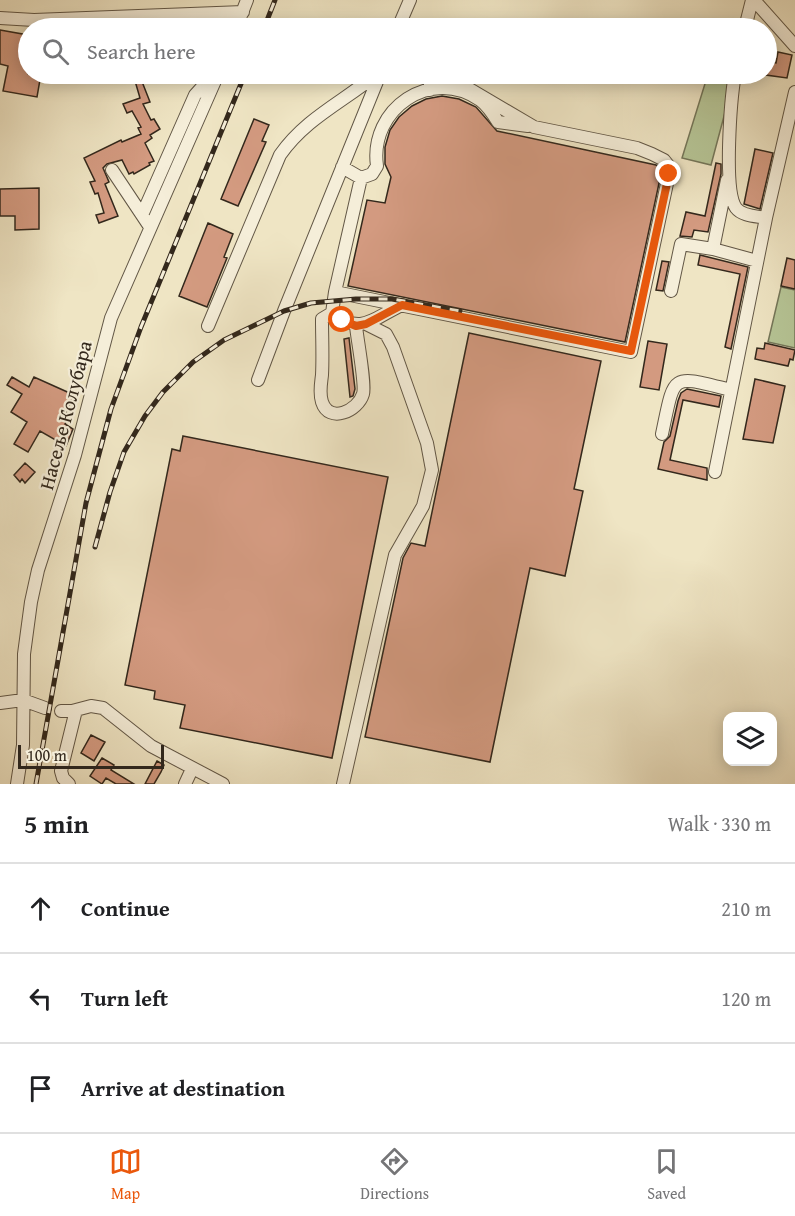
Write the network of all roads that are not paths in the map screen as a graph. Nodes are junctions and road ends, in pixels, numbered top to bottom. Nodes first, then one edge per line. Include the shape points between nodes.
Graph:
1 (410, 0) edge
2 (753, 0) edge
3 (245, 6) edge
4 (0, 18) edge
5 (76, 18) edge
6 (402, 18) edge
7 (748, 18) edge
8 (769, 18) edge
9 (18, 20) edge
10 (777, 26) edge
11 (795, 46) edge
12 (205, 84) edge
13 (213, 84) edge
14 (365, 84) edge
15 (375, 84) edge
16 (430, 84) edge
17 (461, 84) edge
18 (734, 84) edge
19 (430, 90) junction
20 (795, 92) edge
21 (534, 127) junction
22 (342, 167) junction
23 (112, 170) dead end
24 (728, 170) junction
25 (361, 178) junction
26 (142, 215) junction
27 (766, 218) junction
28 (150, 227) junction
29 (713, 249) junction
30 (757, 261) junction
31 (671, 291) dead end
32 (334, 292) junction
33 (402, 305) junction
34 (332, 313) junction
35 (361, 325) junction
36 (208, 326) dead end
37 (258, 380) dead end
38 (731, 390) junction
39 (662, 434) dead end
40 (715, 472) dead end
41 (23, 700) junction
42 (0, 703) edge
43 (45, 708) dead end
44 (76, 710) junction
45 (61, 711) dead end
46 (192, 769) junction
47 (17, 784) edge
48 (69, 784) edge
49 (185, 784) edge
50 (223, 784) edge
51 (343, 784) edge

1 - 6 street
2 - 7 street
2 - 8 street
3 - 5 street
4 - 9 street
10 - 11 street
12 - 26 street via 195,95
13 - 28 street, Насеље Колубара
14 - 36 street via 308,123 280,155
15 - 22 street
16 - 19 street
17 - 21 street
18 - 24 street
19 - 21 street via 469,94 481,101 498,122
19 - 25 street via 408,97 386,119 377,143 377,166 372,174
20 - 27 street
21 - 33 street via 637,148 668,165 631,351
22 - 25 street
22 - 37 street
23 - 26 street
24 - 27 street via 734,205 745,214
24 - 29 street
25 - 32 street
26 - 28 street
27 - 30 street
28 - 41 street, Насеље Колубара via 111,318 72,466 38,570 24,654
29 - 30 street
29 - 31 street via 681,244
30 - 38 street
32 - 33 street
32 - 34 street
33 - 35 street
34 - 35 street
34 - 35 street via 322,319 320,390 322,405 331,412 349,411 364,393
35 - 51 street via 386,334 393,347 427,443 432,470 423,506 395,555
38 - 39 street via 688,380 678,382 671,389
38 - 40 street
41 - 42 street
41 - 43 street
41 - 47 street, Насеље Колубара via 23,745
44 - 45 street
44 - 46 street via 103,708 151,746
44 - 48 street via 62,771
46 - 49 street
46 - 50 street

